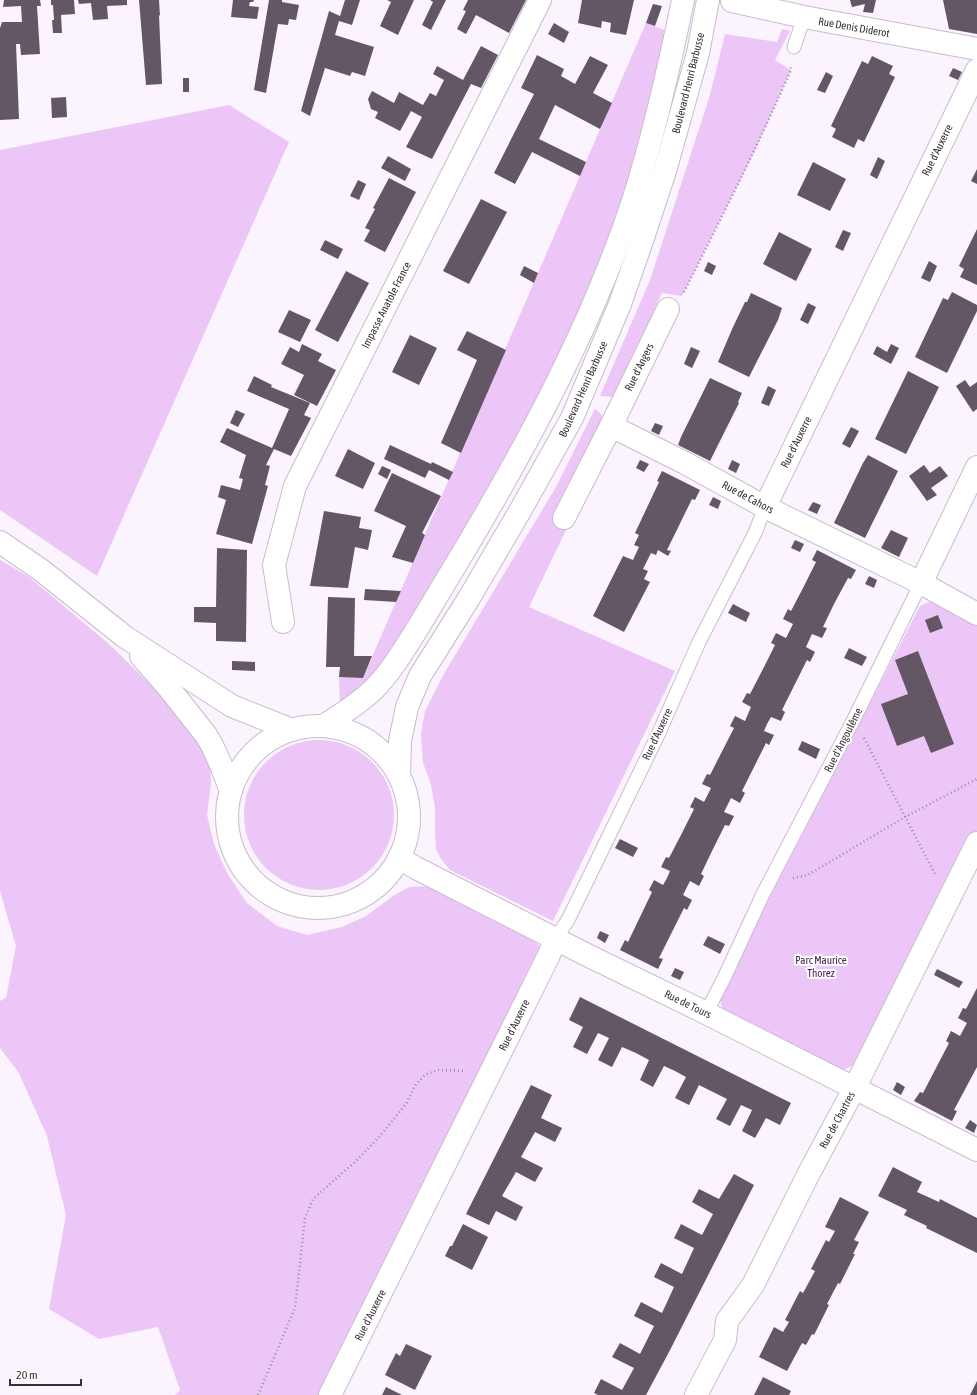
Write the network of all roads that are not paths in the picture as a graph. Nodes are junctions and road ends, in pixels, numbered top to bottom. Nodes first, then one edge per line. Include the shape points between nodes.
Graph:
1 (540, 0) edge
2 (683, 0) edge
3 (708, 0) edge
4 (732, 0) edge
5 (804, 17) junction
6 (794, 47) road end
7 (977, 49) edge
8 (977, 70) edge
9 (668, 308) road end
10 (611, 426) junction
11 (977, 467) edge
12 (765, 507) junction
13 (564, 518) dead end
14 (0, 542) edge
15 (921, 583) junction
16 (977, 614) edge
17 (282, 622) dead end
18 (124, 637) junction
19 (323, 726) junction
20 (292, 730) junction
21 (399, 776) junction
22 (231, 791) junction
23 (977, 843) edge
24 (400, 858) junction
25 (555, 939) junction
26 (706, 1013) junction
27 (854, 1089) junction
28 (977, 1150) edge
29 (330, 1395) edge
30 (696, 1395) edge

1 - 17 street, Impasse Anatole France via 295,486 274,565
2 - 19 street, Boulevard Henri Barbusse via 650,144 632,202 594,301 540,418 446,581 394,664 373,690
3 - 21 street, Boulevard Henri Barbusse via 687,94 665,170 620,304 572,418 469,598 420,676 406,714 400,741
4 - 5 street, Rue Denis Diderot
5 - 6 lane
5 - 7 street, Rue Denis Diderot
8 - 12 street, Rue d'Auxerre
9 - 10 street, Rue d'Angers
10 - 12 street, Rue de Cahors
10 - 13 street
11 - 15 street, Rue d'Angoulême
12 - 15 street, Rue de Cahors
12 - 25 lane, Rue d'Auxerre via 755,533 699,642 657,738 568,920
14 - 18 street via 41,570
15 - 16 street, Rue de Cahors
15 - 26 lane, Rue d'Angoulême via 763,894
18 - 20 street via 232,706
18 - 22 street via 206,735
19 - 20 street
19 - 21 street via 342,729 375,746
20 - 22 street via 272,739 254,752 240,770
21 - 24 street via 406,796 409,817 407,838
22 - 24 street via 227,810 232,848 253,880 268,893 285,902 303,907 323,908 342,905 376,888
23 - 27 street, Rue de Chartres
24 - 25 street, Rue de Tours
25 - 26 street, Rue de Tours
25 - 29 street, Rue d'Auxerre
26 - 27 street, Rue de Tours
27 - 28 street, Rue de Tours
27 - 30 street, Rue de Chartres via 753,1285 727,1321 725,1340

